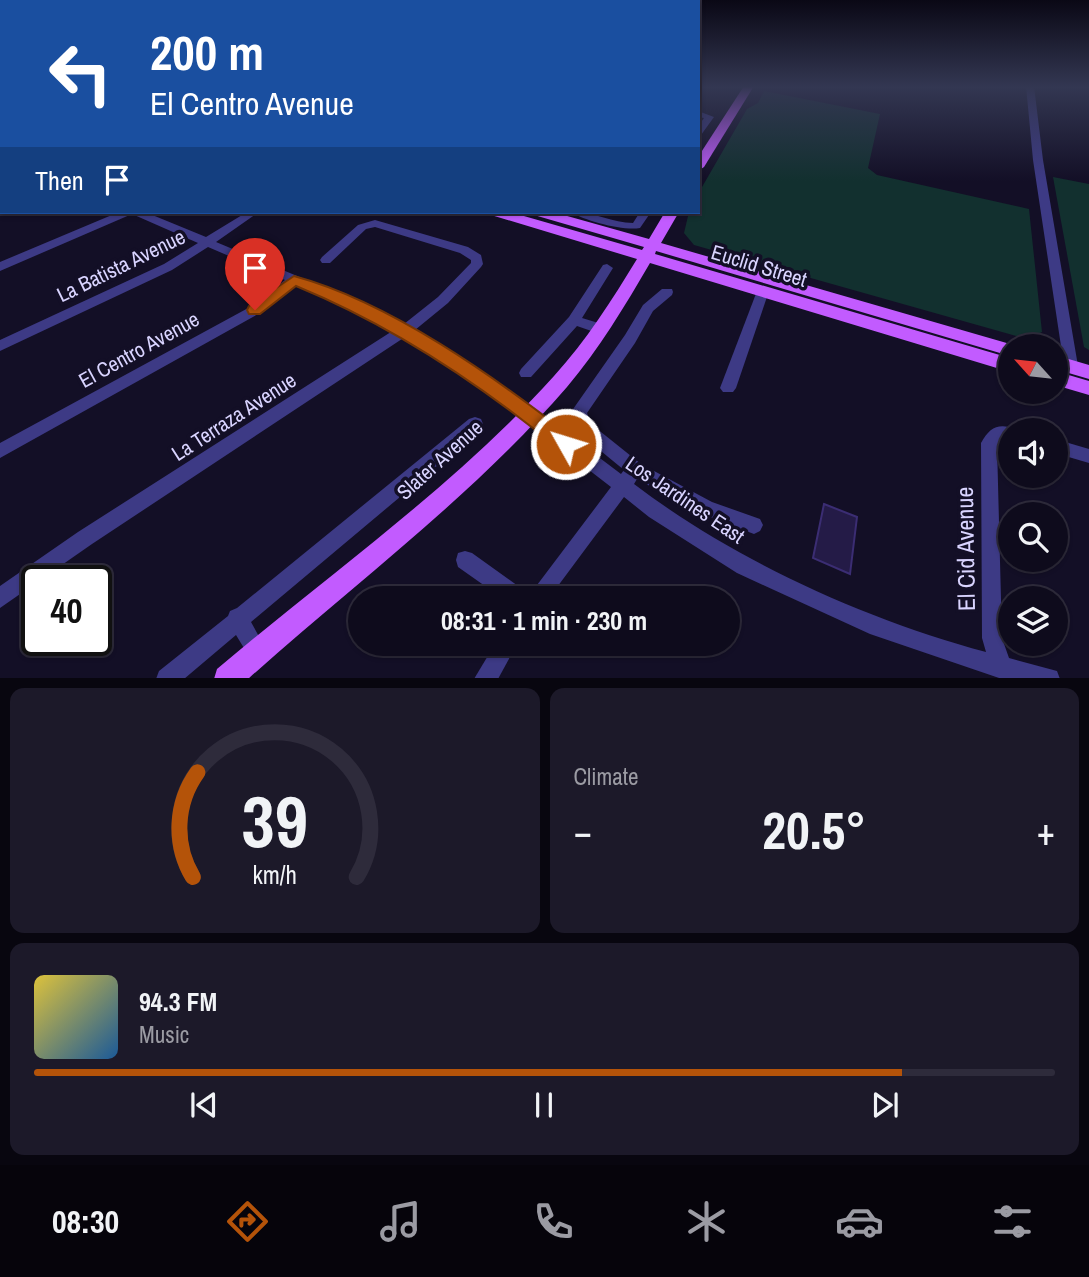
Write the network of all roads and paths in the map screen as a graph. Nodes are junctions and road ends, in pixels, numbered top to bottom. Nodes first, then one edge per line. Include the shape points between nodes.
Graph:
1 (728, 118) edge
2 (1033, 118) edge
3 (700, 161) edge
4 (123, 214) edge
5 (141, 214) edge
6 (251, 214) edge
7 (509, 214) edge
8 (545, 214) edge
9 (585, 214) edge
10 (644, 214) edge
11 (671, 214) edge
12 (209, 243) junction
13 (649, 251) junction
14 (326, 260) dead end
15 (0, 267) edge
16 (607, 268) dead end
17 (294, 280) junction
18 (763, 291) junction
19 (667, 292) dead end
20 (574, 320) junction
21 (905, 326) junction
22 (600, 329) junction
23 (405, 330) junction
24 (0, 346) edge
25 (998, 346) edge
26 (998, 361) edge
27 (1072, 367) edge
28 (526, 373) dead end
29 (1068, 382) edge
30 (728, 388) dead end
31 (1089, 388) edge
32 (529, 414) junction
33 (475, 424) dead end
34 (998, 437) edge
35 (1068, 450) edge
36 (0, 451) edge
37 (1089, 457) edge
38 (635, 469) junction
39 (620, 485) junction
40 (754, 525) dead end
41 (465, 560) dead end
42 (501, 586) edge
43 (546, 586) edge
44 (0, 598) edge
45 (237, 618) junction
46 (257, 651) junction
47 (499, 656) edge
48 (1002, 668) junction
49 (167, 678) edge
50 (227, 678) edge
51 (485, 678) edge
52 (1049, 678) edge

1 - 3 main road
2 - 27 street
4 - 15 street
5 - 12 street, Los Jardines East
6 - 12 street, La Batista Avenue
7 - 13 main road, Euclid Street
8 - 13 main road, Euclid Street
9 - 10 street via 625,226 636,226
11 - 13 main road, Slater Avenue
12 - 17 street, Los Jardines East
12 - 24 street, La Batista Avenue
13 - 18 main road, Euclid Street
13 - 21 main road, Euclid Street
13 - 22 main road, Slater Avenue
14 - 23 street, La Terraza Avenue via 362,228 375,223 477,258 466,278
16 - 20 street
17 - 23 street, Los Jardines East
17 - 36 street, El Centro Avenue via 255,310
18 - 21 main road, Euclid Street
18 - 30 street
19 - 38 street via 648,308 579,412 585,428
20 - 22 street
20 - 28 street
21 - 25 main road, Euclid Street
21 - 26 main road, Euclid Street
22 - 32 main road, Slater Avenue
23 - 32 street, Los Jardines East
23 - 44 street, La Terraza Avenue
29 - 31 main road
32 - 39 street, Los Jardines East
32 - 46 main road, Slater Avenue via 458,482
33 - 45 street, Slater Avenue
34 - 48 street, El Cid Avenue via 989,443 992,638
35 - 37 street
38 - 39 street
38 - 40 street via 707,508
39 - 43 street
39 - 48 street, Los Jardines East via 713,548 795,591 877,627
41 - 42 street
45 - 46 street
45 - 49 street, Slater Avenue
46 - 50 main road, Slater Avenue
47 - 51 street
48 - 52 street, Los Jardines East

